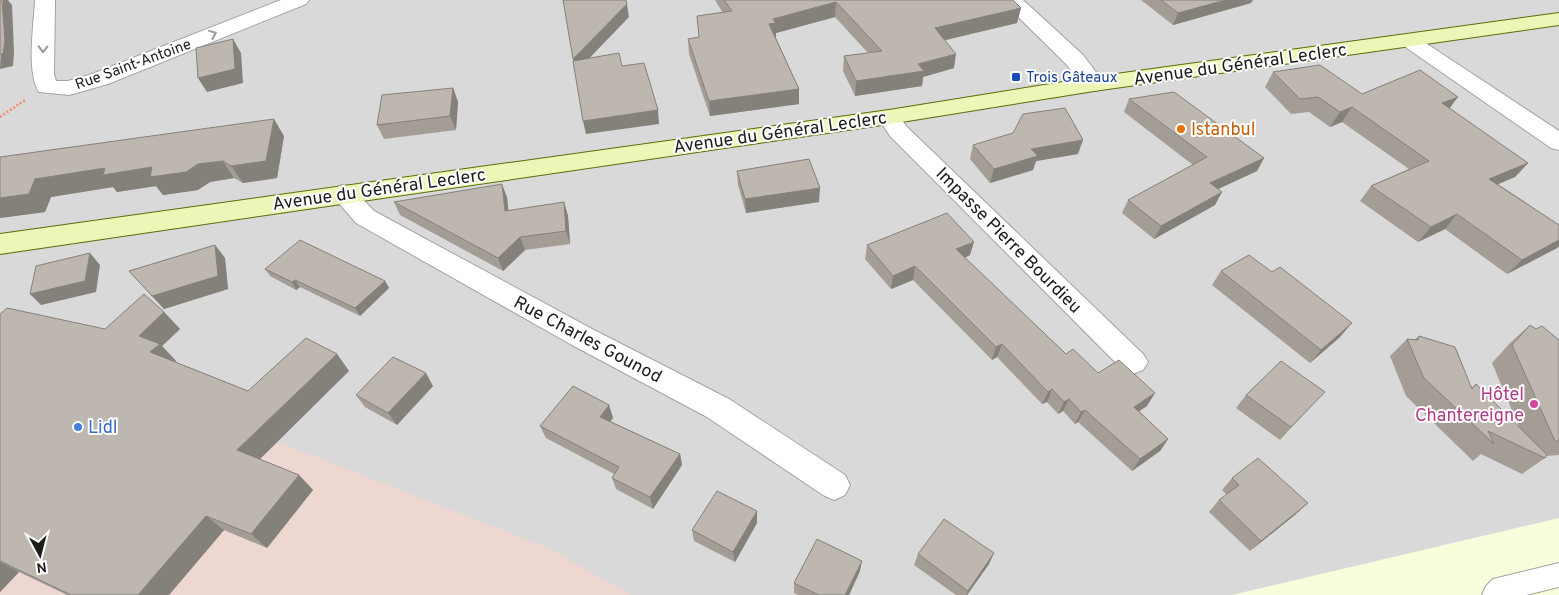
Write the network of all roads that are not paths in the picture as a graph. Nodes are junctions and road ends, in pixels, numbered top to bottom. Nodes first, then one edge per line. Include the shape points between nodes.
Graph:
1 (45, 0) edge
2 (299, 0) edge
3 (1011, 0) edge
4 (1559, 19) edge
5 (1408, 40) junction
6 (1094, 84) junction
7 (889, 117) junction
8 (1559, 142) edge
9 (343, 194) junction
10 (0, 244) edge
11 (1133, 362) dead end
12 (834, 484) dead end
13 (1559, 575) edge
14 (1495, 595) edge

1 -> 2 street, Rue Saint-Antoine via 43,74 47,87 69,88 100,79
3 - 6 street via 1075,60
4 - 5 main road, Avenue du Général Leclerc
5 - 6 main road, Avenue du Général Leclerc
5 - 8 street
6 - 7 main road, Avenue du Général Leclerc
7 - 9 main road, Avenue du Général Leclerc
7 - 11 street, Impasse Pierre Bourdieu via 898,131
9 - 10 main road, Avenue du Général Leclerc
9 - 12 street, Rue Charles Gounod via 365,217 718,408
13 - 14 lane via 1502,588

